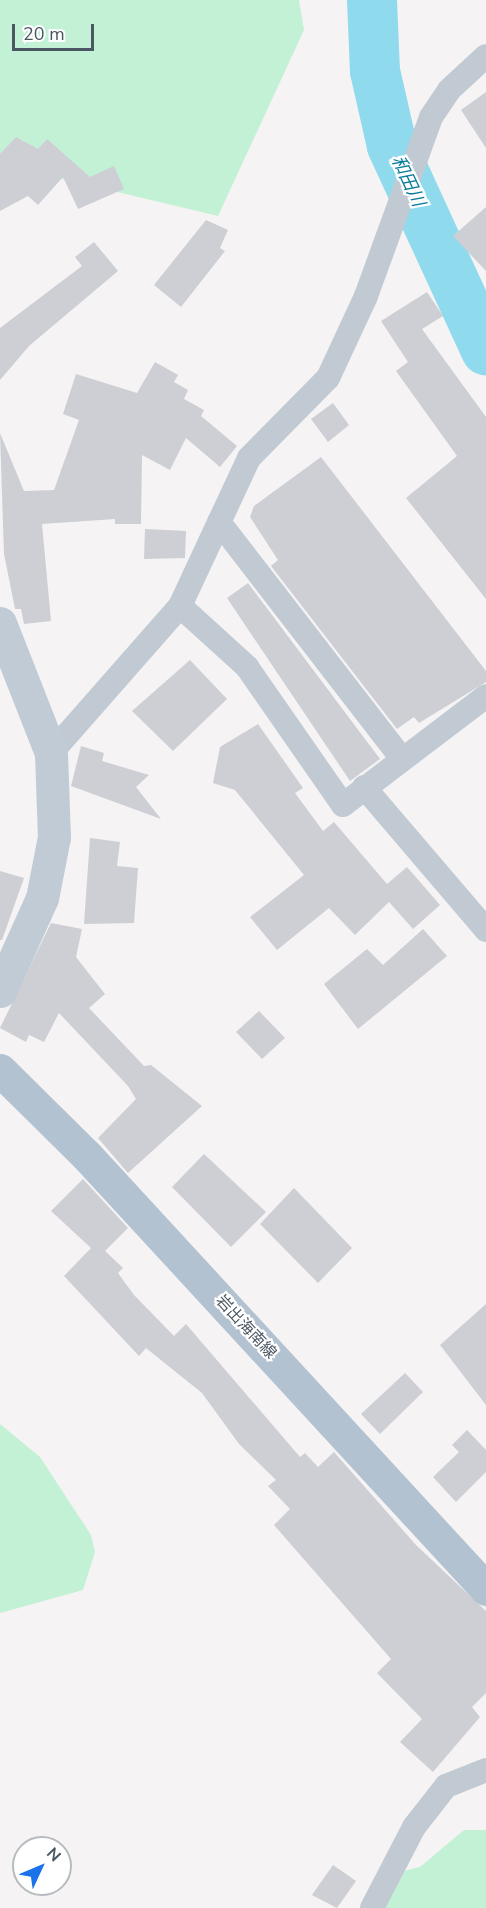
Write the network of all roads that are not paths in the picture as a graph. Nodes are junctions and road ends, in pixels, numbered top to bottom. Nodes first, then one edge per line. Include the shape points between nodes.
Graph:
1 (486, 56) edge
2 (219, 522) junction
3 (180, 606) junction
4 (0, 623) edge
5 (486, 696) edge
6 (51, 753) junction
7 (402, 759) junction
8 (364, 787) junction
9 (486, 930) edge
10 (0, 991) edge
11 (0, 1070) edge
12 (486, 1589) edge
13 (486, 1770) edge
14 (372, 1908) edge

1 - 2 street via 449,90 431,117 366,296 328,378 249,458
2 - 3 street
2 - 7 street
3 - 6 street
3 - 8 street via 247,667 343,805
4 - 6 street
5 - 7 street
6 - 10 street via 54,837 42,898
7 - 8 street
8 - 9 street
11 - 12 main road, 岩出海南線 via 87,1156
13 - 14 street via 446,1786 414,1827

